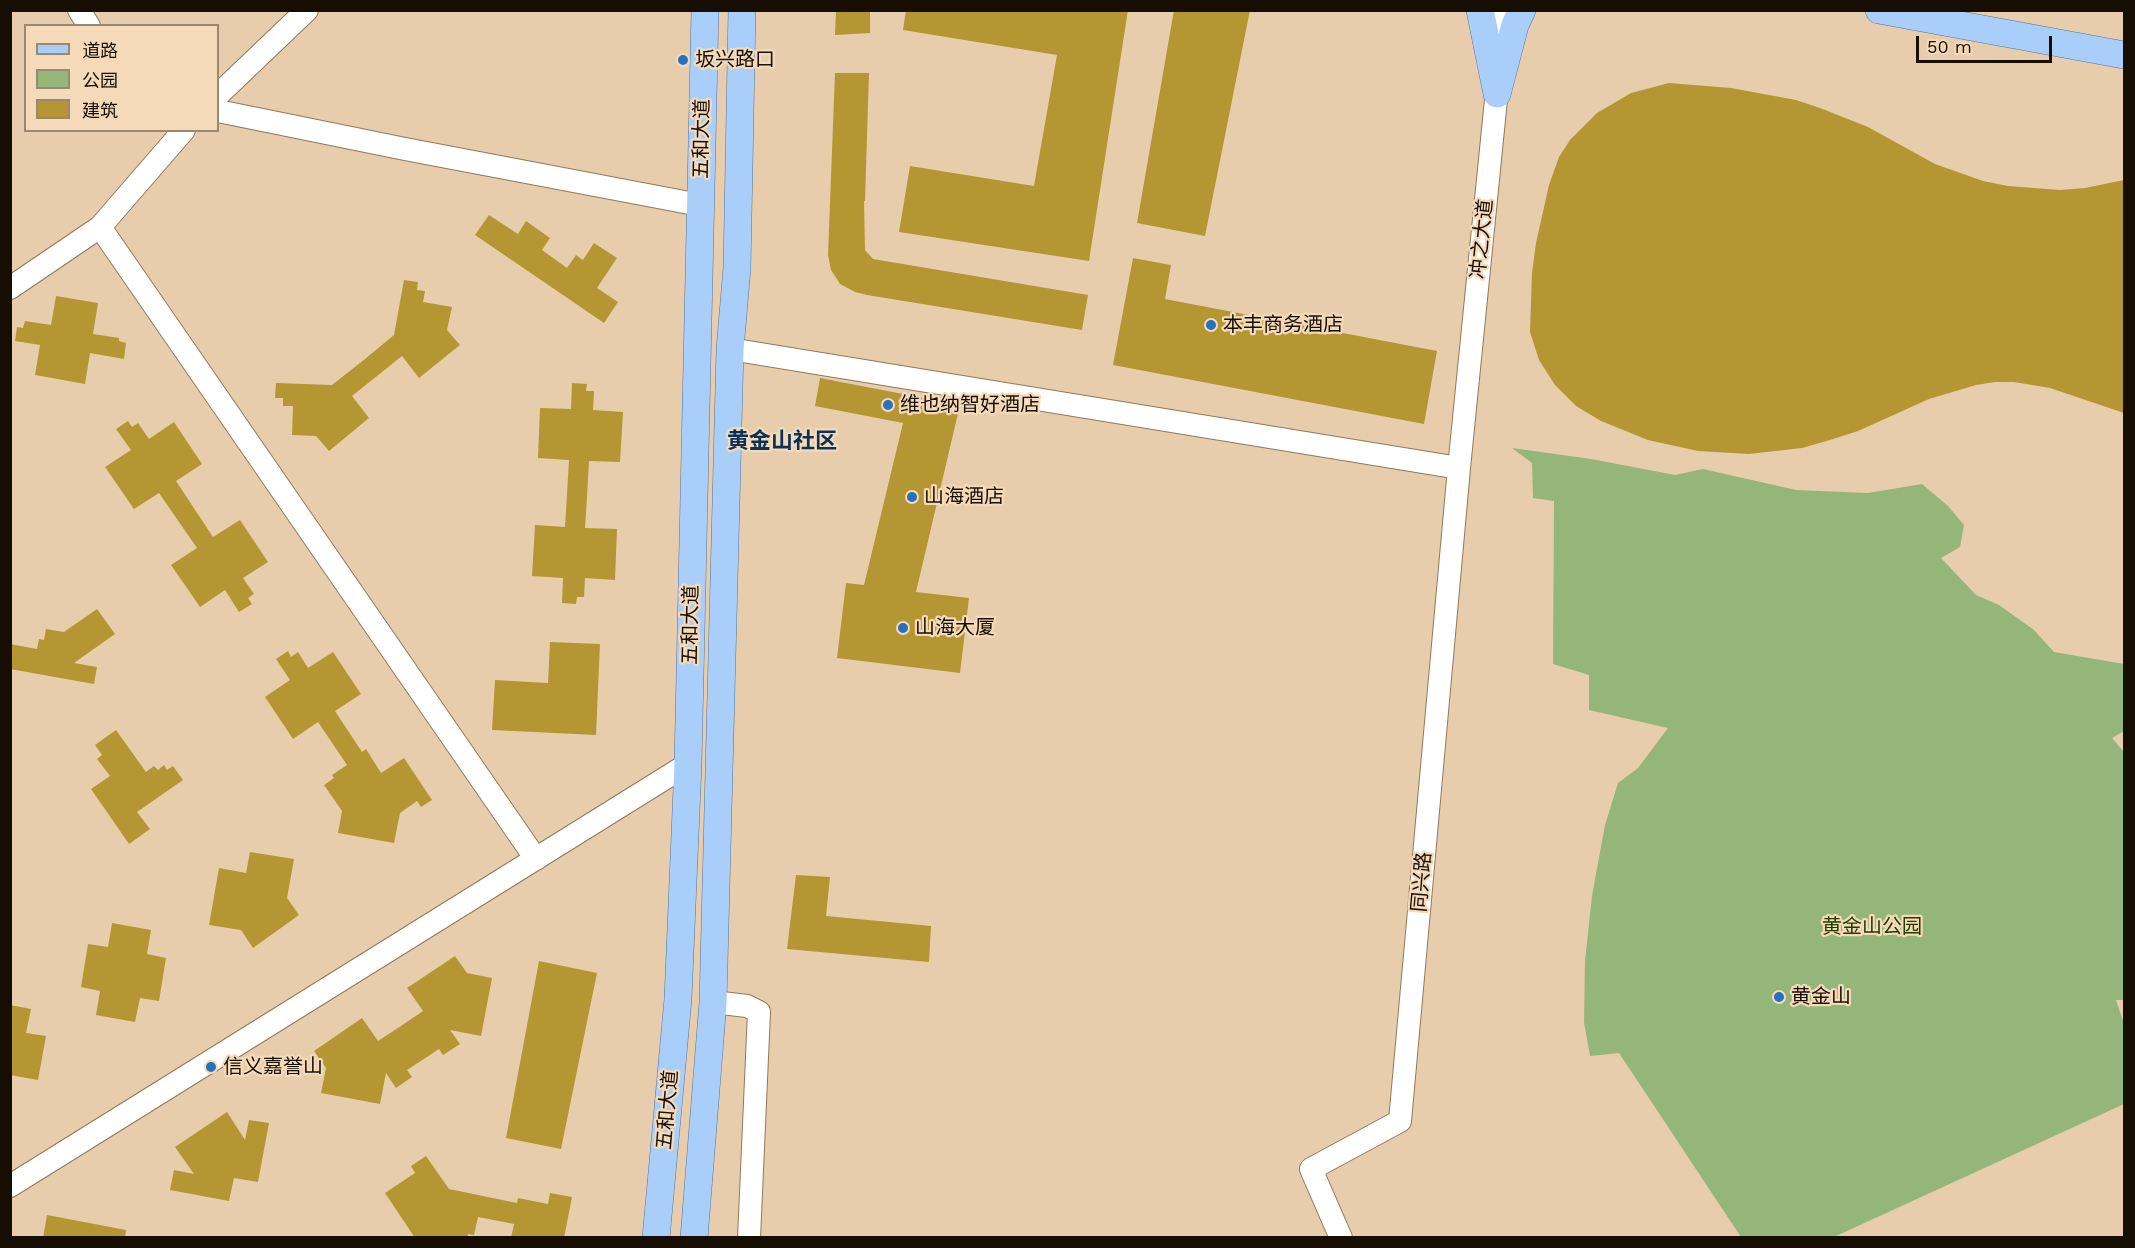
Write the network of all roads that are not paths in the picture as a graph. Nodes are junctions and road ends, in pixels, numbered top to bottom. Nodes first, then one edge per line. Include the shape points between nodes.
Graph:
1 (79, 10) edge
2 (307, 10) edge
3 (705, 10) edge
4 (742, 10) edge
5 (1480, 10) edge
6 (1505, 10) edge
7 (1522, 10) edge
8 (1879, 10) edge
9 (88, 24) edge
10 (2124, 55) edge
11 (219, 94) edge
12 (1497, 94) junction
13 (219, 111) edge
14 (172, 136) edge
15 (700, 206) junction
16 (100, 227) junction
17 (10, 288) edge
18 (730, 349) junction
19 (1459, 468) junction
20 (688, 764) junction
21 (536, 859) junction
22 (713, 1002) junction
23 (10, 1186) edge
24 (656, 1238) edge
25 (694, 1238) edge
26 (749, 1238) edge
27 (1341, 1238) edge

1 - 9 street
2 - 11 street
3 - 15 main road, 五和大道
4 - 18 main road, 五和大道 via 736,268
5 - 12 main road
6 - 12 street, 冲之大道
7 - 12 main road
8 - 10 main road
12 - 19 street, 冲之大道
13 - 15 street
14 - 16 street
15 - 20 main road, 五和大道
16 - 17 street
16 - 21 street
18 - 19 street
18 - 22 main road, 五和大道
19 - 27 street, 同兴路 via 1400,1121 1311,1170
20 - 21 street
20 - 24 main road, 五和大道 via 678,999
21 - 23 street
22 - 25 main road, 五和大道
22 - 26 street via 747,1006 759,1012

